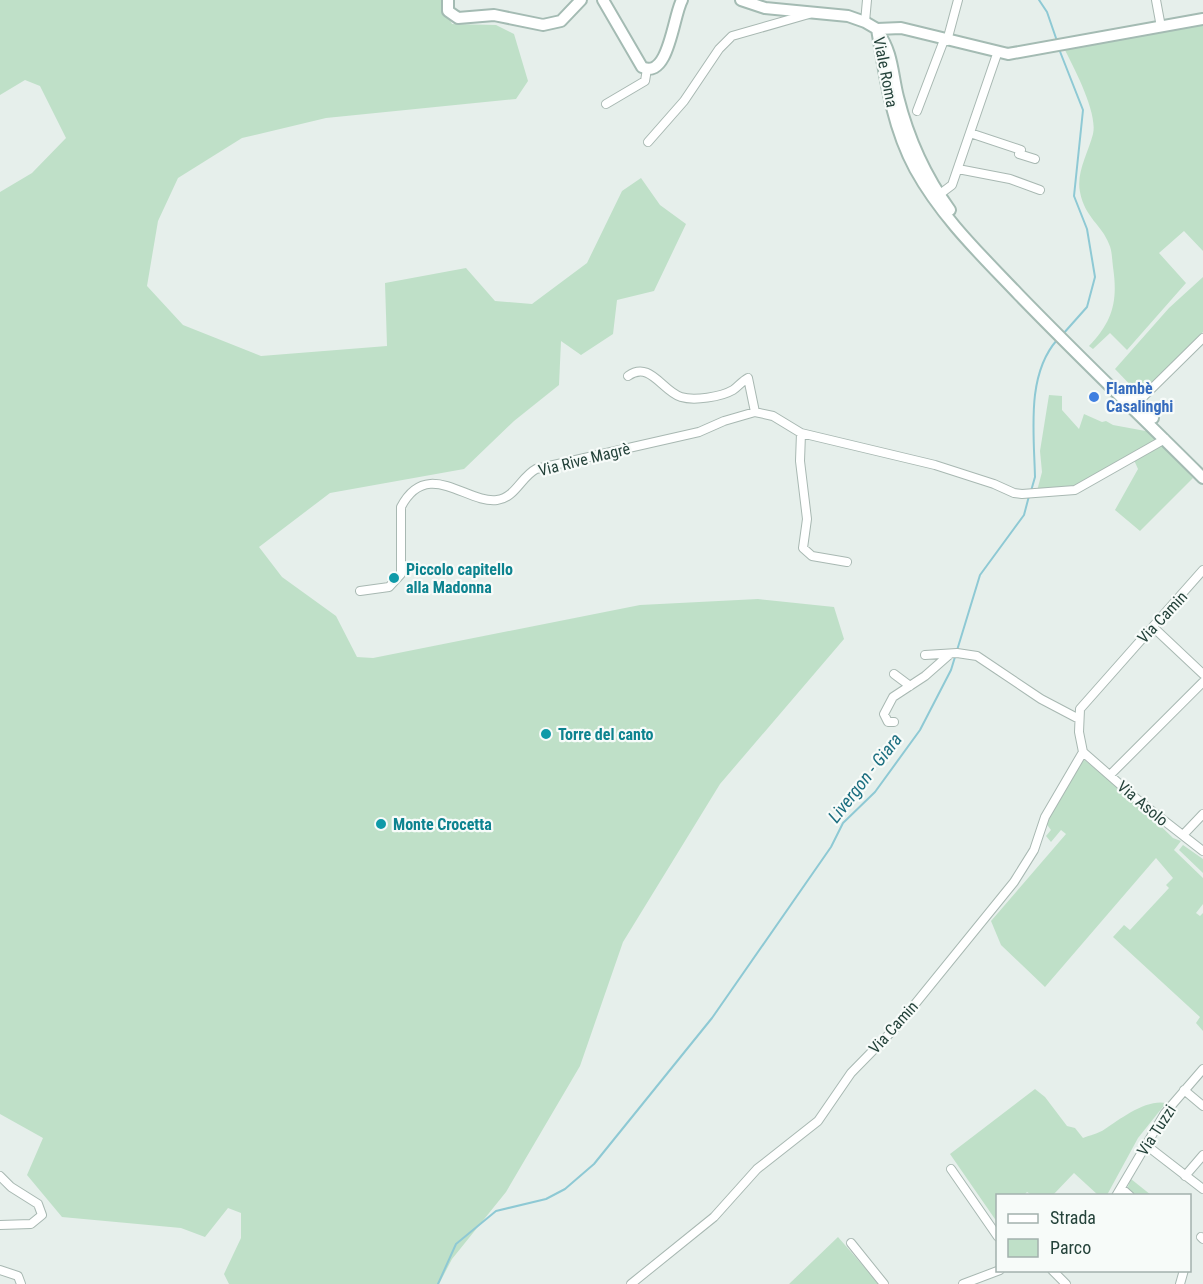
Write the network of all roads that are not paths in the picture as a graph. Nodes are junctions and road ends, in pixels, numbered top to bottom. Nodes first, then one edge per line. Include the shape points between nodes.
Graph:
1 (448, 0) edge
2 (581, 0) edge
3 (603, 0) edge
4 (682, 0) edge
5 (741, 0) edge
6 (867, 0) edge
7 (958, 0) edge
8 (1156, 0) edge
9 (809, 14) junction
10 (1203, 19) edge
11 (865, 22) junction
12 (1161, 27) junction
13 (877, 29) junction
14 (946, 40) junction
15 (997, 54) junction
16 (647, 69) junction
17 (606, 104) dead end
18 (917, 111) dead end
19 (970, 133) junction
20 (648, 141) dead end
21 (1035, 159) dead end
22 (958, 169) junction
23 (1040, 190) dead end
24 (940, 194) junction
25 (1026, 297) junction
26 (1203, 338) edge
27 (628, 376) dead end
28 (1135, 404) junction
29 (755, 412) junction
30 (801, 433) junction
31 (1167, 437) junction
32 (1203, 468) edge
33 (1203, 478) edge
34 (846, 562) dead end
35 (1203, 570) edge
36 (360, 591) dead end
37 (1153, 627) junction
38 (951, 653) junction
39 (925, 655) dead end
40 (894, 674) dead end
41 (1203, 674) edge
42 (1203, 682) edge
43 (910, 686) junction
44 (1079, 719) junction
45 (894, 722) dead end
46 (1083, 752) junction
47 (1110, 775) junction
48 (1203, 814) edge
49 (1183, 835) junction
50 (1203, 851) edge
51 (1203, 1069) edge
52 (1184, 1090) junction
53 (1203, 1106) edge
54 (1146, 1144) junction
55 (1203, 1155) edge
56 (951, 1169) dead end
57 (0, 1176) edge
58 (1185, 1176) junction
59 (1203, 1189) edge
60 (1119, 1192) edge
61 (0, 1225) edge
62 (996, 1234) edge
63 (851, 1243) dead end
64 (0, 1270) edge
65 (996, 1272) edge
66 (1055, 1272) edge
67 (21, 1284) edge
68 (631, 1284) edge
69 (884, 1284) edge
70 (963, 1284) edge
71 (1066, 1284) edge

1 - 2 main road via 448,11 458,18 494,15 543,25 561,21
3 - 16 main road via 635,57
4 - 16 main road via 664,58 657,67
5 - 9 main road
6 - 11 street
7 - 14 street
8 - 12 street
9 - 11 main road via 848,16
9 - 20 street via 732,36
10 - 12 main road
11 - 13 main road
12 - 15 main road via 1018,54
13 - 14 main road via 901,28
13 - 24 main road, Viale Roma via 889,47 908,133
13 - 25 main road, Viale Roma via 886,84 900,134 915,168 975,251
14 - 15 main road
14 - 18 street
15 - 19 street
16 - 17 street via 645,81
19 - 21 street via 1021,150 1019,154
19 - 22 street
22 - 23 street via 1010,179
22 - 24 street via 950,188
24 - 25 main road, Viale Roma via 975,241
25 - 28 main road, Viale Roma
26 - 28 street
27 - 29 street via 644,372 680,397 691,398 733,390 748,378
28 - 31 main road, Viale Roma
29 - 30 street via 773,416
29 - 36 street, Via Rive Magrè via 699,432 536,470 521,479 509,496 495,501 439,484 416,490 400,507 397,581 381,590
30 - 31 street via 935,465 1014,494 1086,486
30 - 34 street via 807,519 803,548 812,556
31 - 32 main road, Viale Roma
31 - 33 main road, Viale Roma
35 - 37 street, Via Camin
37 - 41 street
37 - 44 street, Via Camin via 1097,687 1080,709
38 - 39 street
38 - 43 street
38 - 44 street via 968,654 990,664
40 - 43 street
42 - 47 street
43 - 45 street via 893,697 885,710 885,720
44 - 46 street
46 - 47 street, Via Asolo
46 - 68 street, Via Camin via 1014,882 898,1025 851,1073 818,1120 757,1168 714,1217
47 - 49 street, Via Asolo
48 - 49 street
49 - 50 street, Via Asolo
51 - 52 street, Via Tuzzi
52 - 53 street
52 - 54 street, Via Tuzzi
54 - 58 street
54 - 60 street, Via Tuzzi
55 - 58 street
56 - 62 street
57 - 61 street via 42,1210 38,1220 31,1224
58 - 59 street
63 - 69 street
64 - 67 street via 18,1275
65 - 70 street
66 - 71 street

